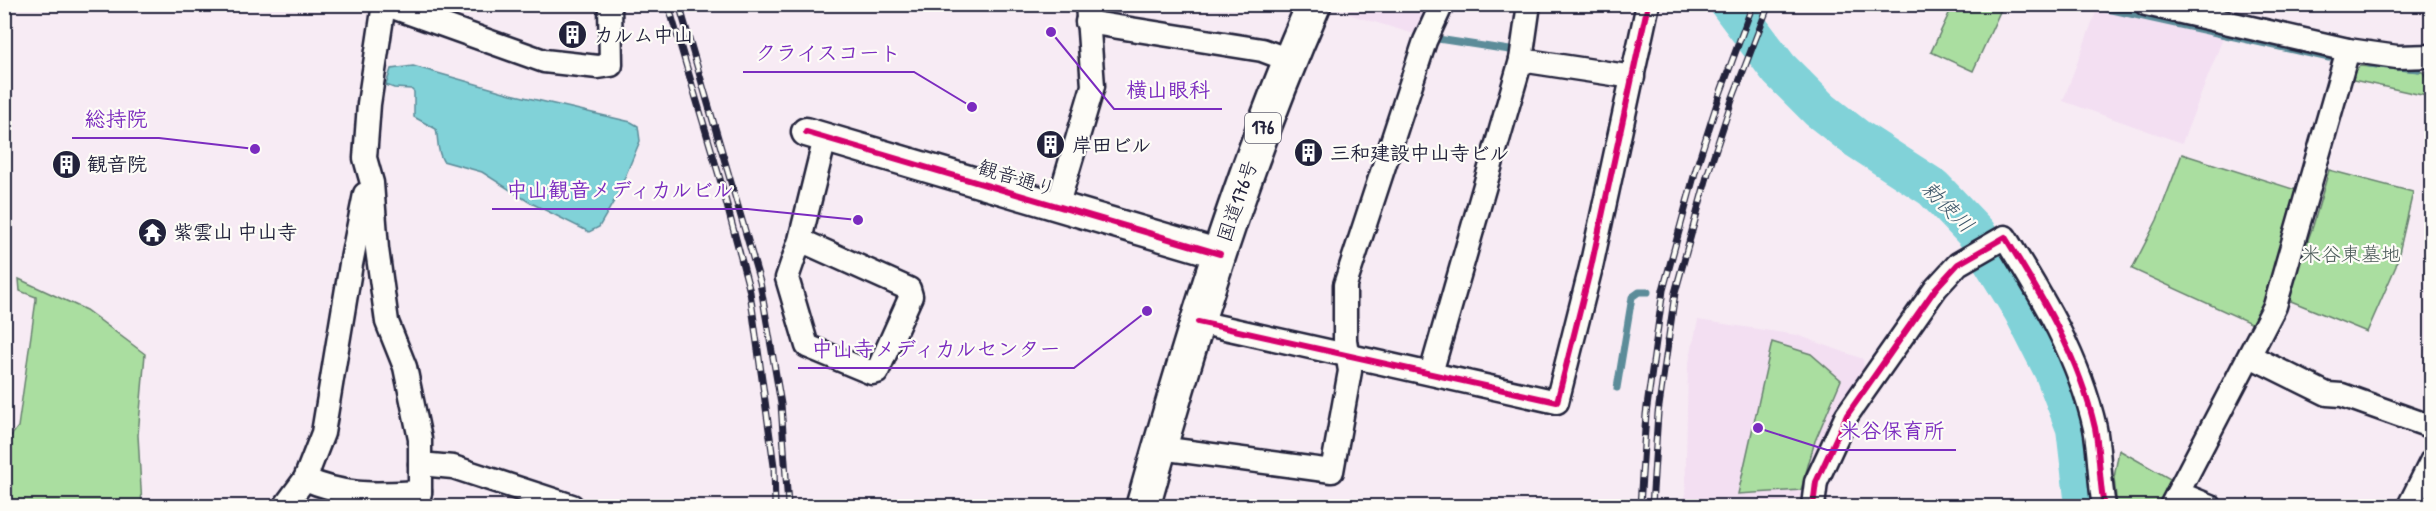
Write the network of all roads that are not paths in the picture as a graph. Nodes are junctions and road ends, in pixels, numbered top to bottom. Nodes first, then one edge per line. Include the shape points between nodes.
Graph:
1 (384, 4) edge
2 (610, 4) edge
3 (1314, 4) edge
4 (1442, 4) edge
5 (1529, 4) edge
6 (1648, 4) edge
7 (2146, 4) edge
8 (1087, 13) edge
9 (2348, 50) junction
10 (2432, 56) edge
11 (1289, 60) junction
12 (1521, 60) junction
13 (1633, 77) junction
14 (816, 135) joint
15 (369, 177) junction
16 (1057, 207) junction
17 (800, 240) junction
18 (1220, 254) junction
19 (382, 291) junction
20 (345, 299) junction
21 (1198, 322) junction
22 (1348, 355) junction
23 (2250, 356) junction
24 (1431, 373) junction
25 (2432, 428) edge
26 (1160, 448) junction
27 (2432, 460) edge
28 (420, 464) junction
29 (304, 479) junction
30 (418, 499) edge
31 (2175, 500) edge
32 (285, 507) edge
33 (572, 507) edge
34 (1143, 507) edge
35 (1813, 507) edge
36 (2104, 507) edge
37 (2210, 507) edge
38 (2409, 507) edge

1 - 2 street via 544,61 598,67 610,65
1 - 15 street via 369,104 365,158
3 - 11 highway, 国道176号 / 176
4 - 22 street via 1425,41 1345,285
5 - 12 street
6 - 13 street
7 - 9 street
8 - 11 street via 1262,50
8 - 16 street via 1093,86
9 - 10 street via 2397,57
9 - 23 street via 2275,306
11 - 18 highway, 国道176号 / 176
12 - 13 street
12 - 24 street
13 - 24 street via 1557,402
14 - 16 street, 観音通り
14 - 17 street
15 - 19 street
15 - 20 street
16 - 18 street, 観音通り
17 - 17 street via 909,289 911,296 877,372 807,346 787,278
18 - 21 highway, 国道176号 / 176
19 - 20 street
19 - 28 street via 387,322 405,367 420,439
20 - 29 street via 323,433
21 - 22 street
21 - 26 highway, 国道176号 / 176
22 - 24 street
22 - 26 street via 1350,370 1332,471
23 - 25 street via 2327,394 2342,395
23 - 31 street
26 - 34 highway, 国道176号 / 176
27 - 38 street
28 - 30 street
28 - 33 street via 453,466
29 - 30 street via 330,490
29 - 32 street
31 - 37 street
35 - 36 street via 1816,482 1847,415 1936,288 1958,264 2005,237 2048,304 2088,402

